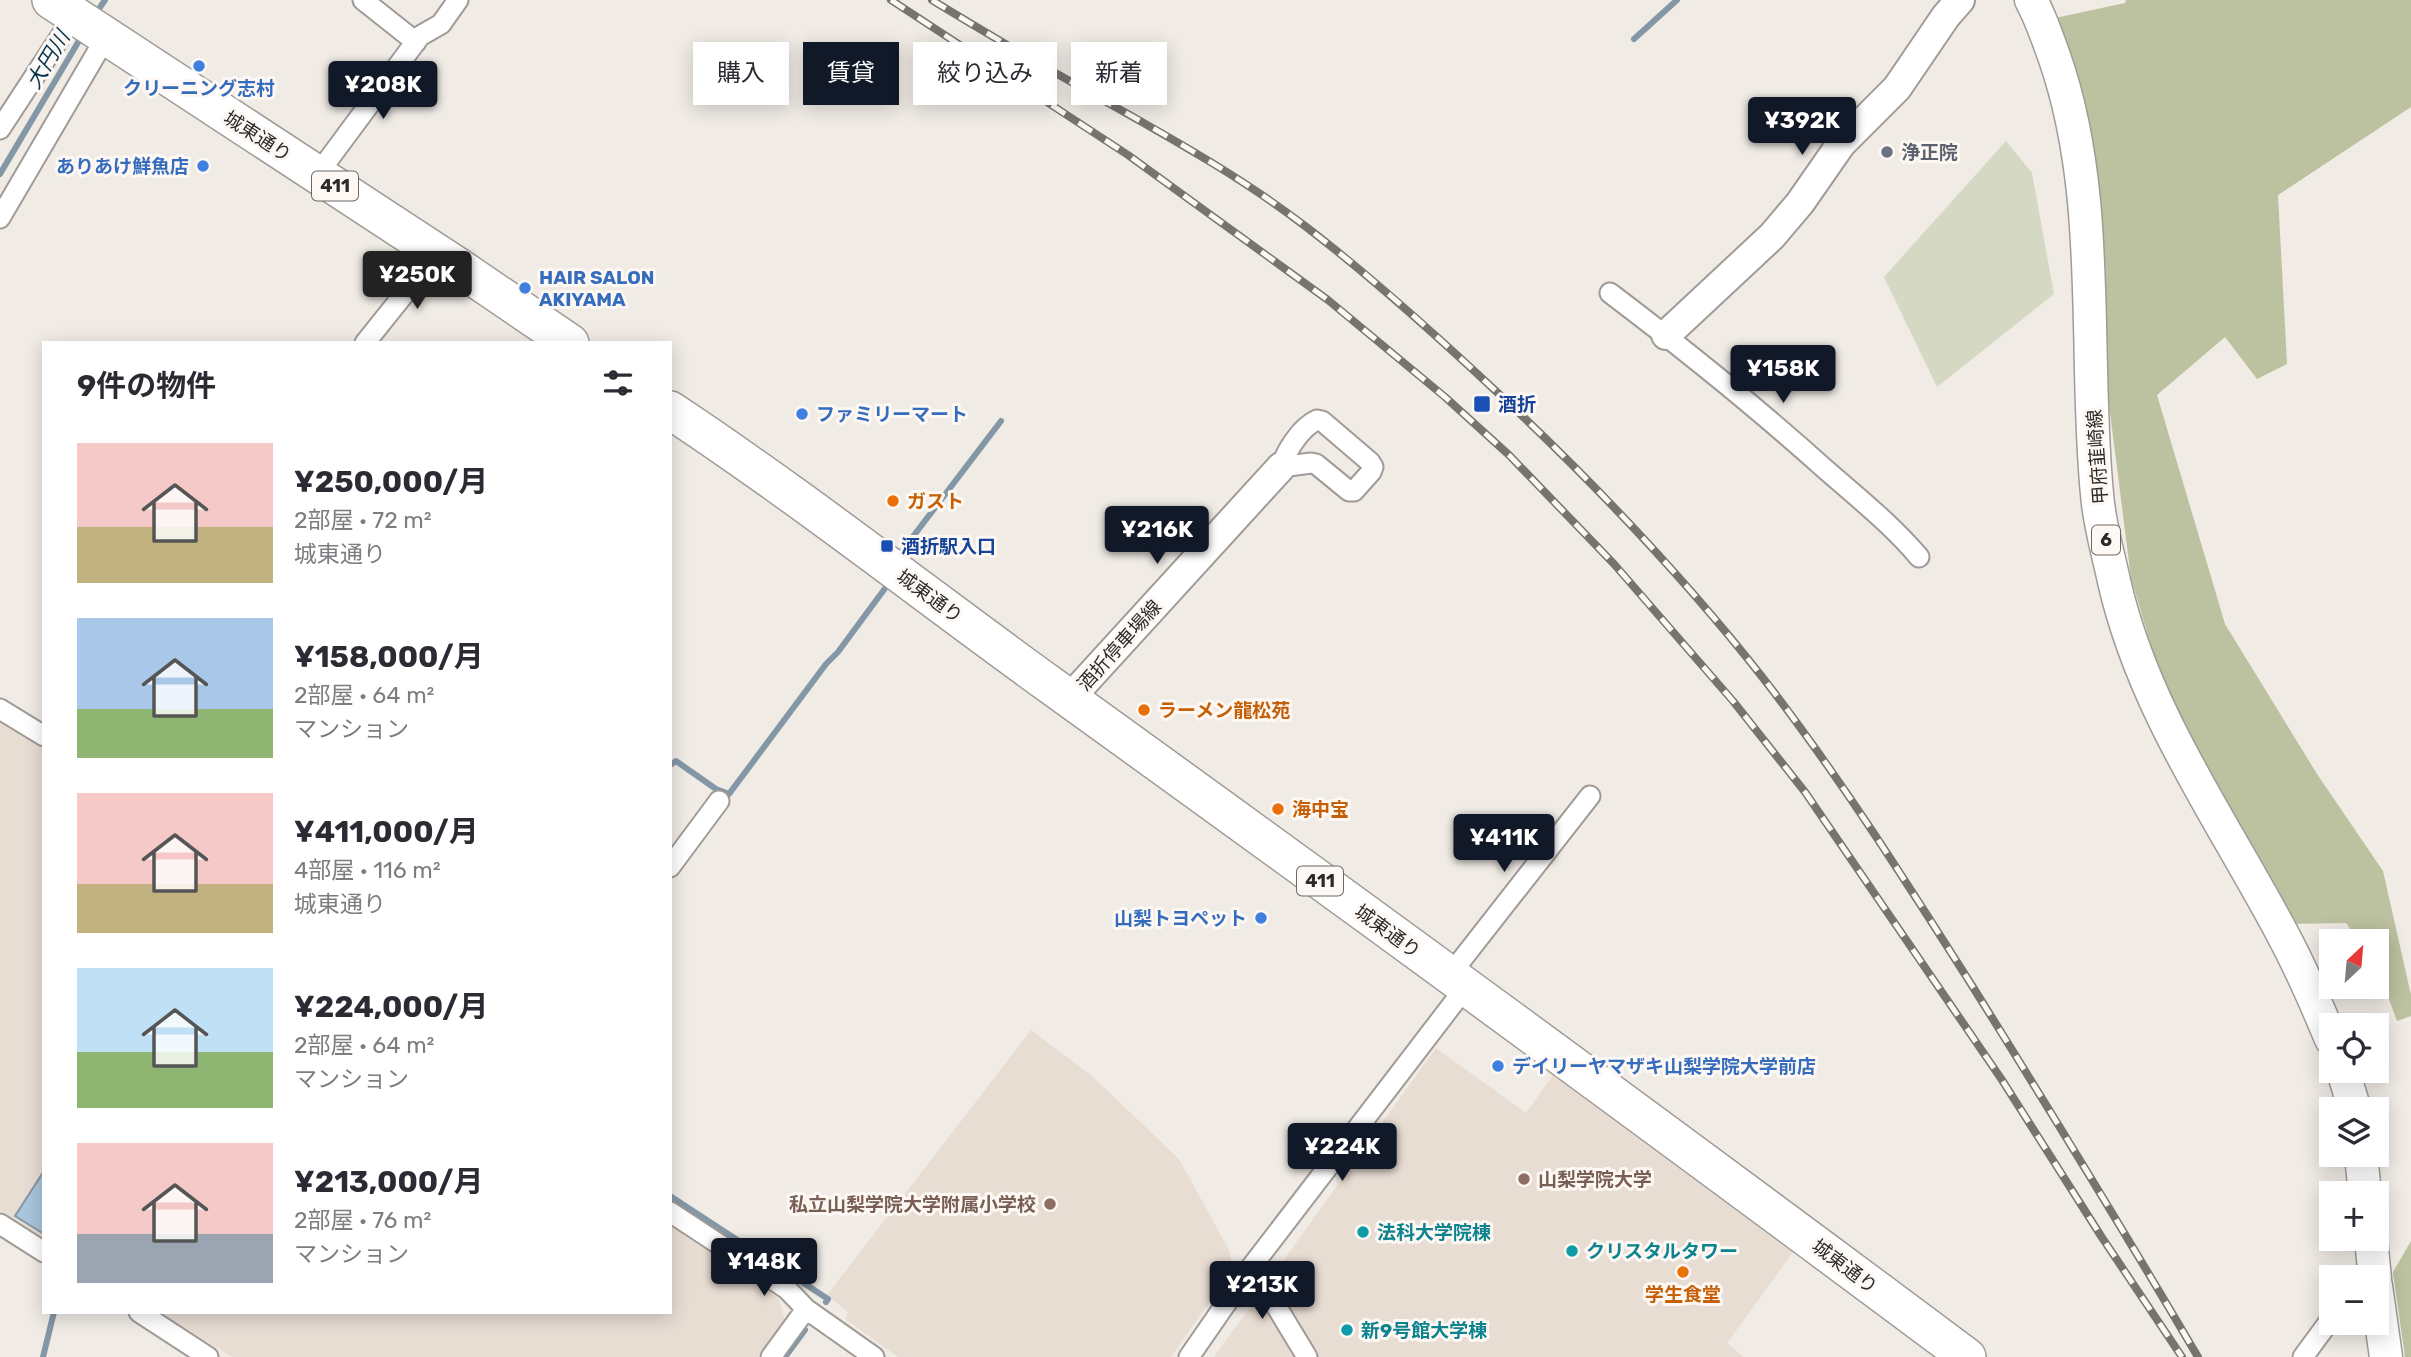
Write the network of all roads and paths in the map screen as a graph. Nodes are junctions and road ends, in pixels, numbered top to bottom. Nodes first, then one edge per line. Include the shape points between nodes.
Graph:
1 (363, 0) edge
2 (458, 0) edge
3 (1960, 0) edge
4 (2031, 0) edge
5 (82, 21) edge
6 (416, 42) junction
7 (0, 129) edge
8 (317, 175) junction
9 (0, 218) edge
10 (437, 253) junction
11 (1610, 293) dead end
12 (1666, 335) junction
13 (367, 341) edge
14 (567, 341) edge
15 (672, 411) edge
16 (1281, 467) junction
17 (1919, 557) dead end
18 (1070, 698) junction
19 (0, 709) edge
20 (42, 735) edge
21 (1590, 796) dead end
22 (719, 801) dead end
23 (672, 864) edge
24 (1457, 982) junction
25 (2320, 1013) edge
26 (672, 1213) edge
27 (0, 1224) edge
28 (42, 1251) edge
29 (1252, 1266) junction
30 (806, 1309) junction
31 (142, 1314) edge
32 (2319, 1335) edge
33 (2383, 1335) edge
34 (208, 1357) edge
35 (771, 1357) edge
36 (874, 1357) edge
37 (1189, 1357) edge
38 (1307, 1357) edge
39 (1967, 1357) edge
40 (2303, 1357) edge
41 (2386, 1357) edge

1 - 6 street
2 - 6 street via 442,24
3 - 12 street via 1897,88 1841,144 1772,236
4 - 25 main road, 甲府韮崎線 / 6 via 2061,76 2074,127 2083,186 2097,496 2133,648 2160,713 2282,933
5 - 7 street
5 - 8 highway, 城東通り / 411
5 - 9 street
6 - 8 street
8 - 10 highway, 城東通り / 411
10 - 13 street
10 - 14 highway, 城東通り / 411
11 - 12 street
12 - 17 street via 1803,449
15 - 18 highway, 城東通り / 411
16 - 16 street via 1285,454 1317,420 1373,467 1358,488 1349,491 1316,464
16 - 18 street, 酒折停車場線
18 - 24 highway, 城東通り / 411
19 - 20 street
21 - 24 street
22 - 23 street
24 - 29 street
24 - 39 highway, 城東通り / 411
26 - 30 street via 787,1289
27 - 28 street
29 - 37 street
29 - 38 street
30 - 35 street
30 - 36 street
31 - 34 street
32 - 40 street
33 - 41 main road

